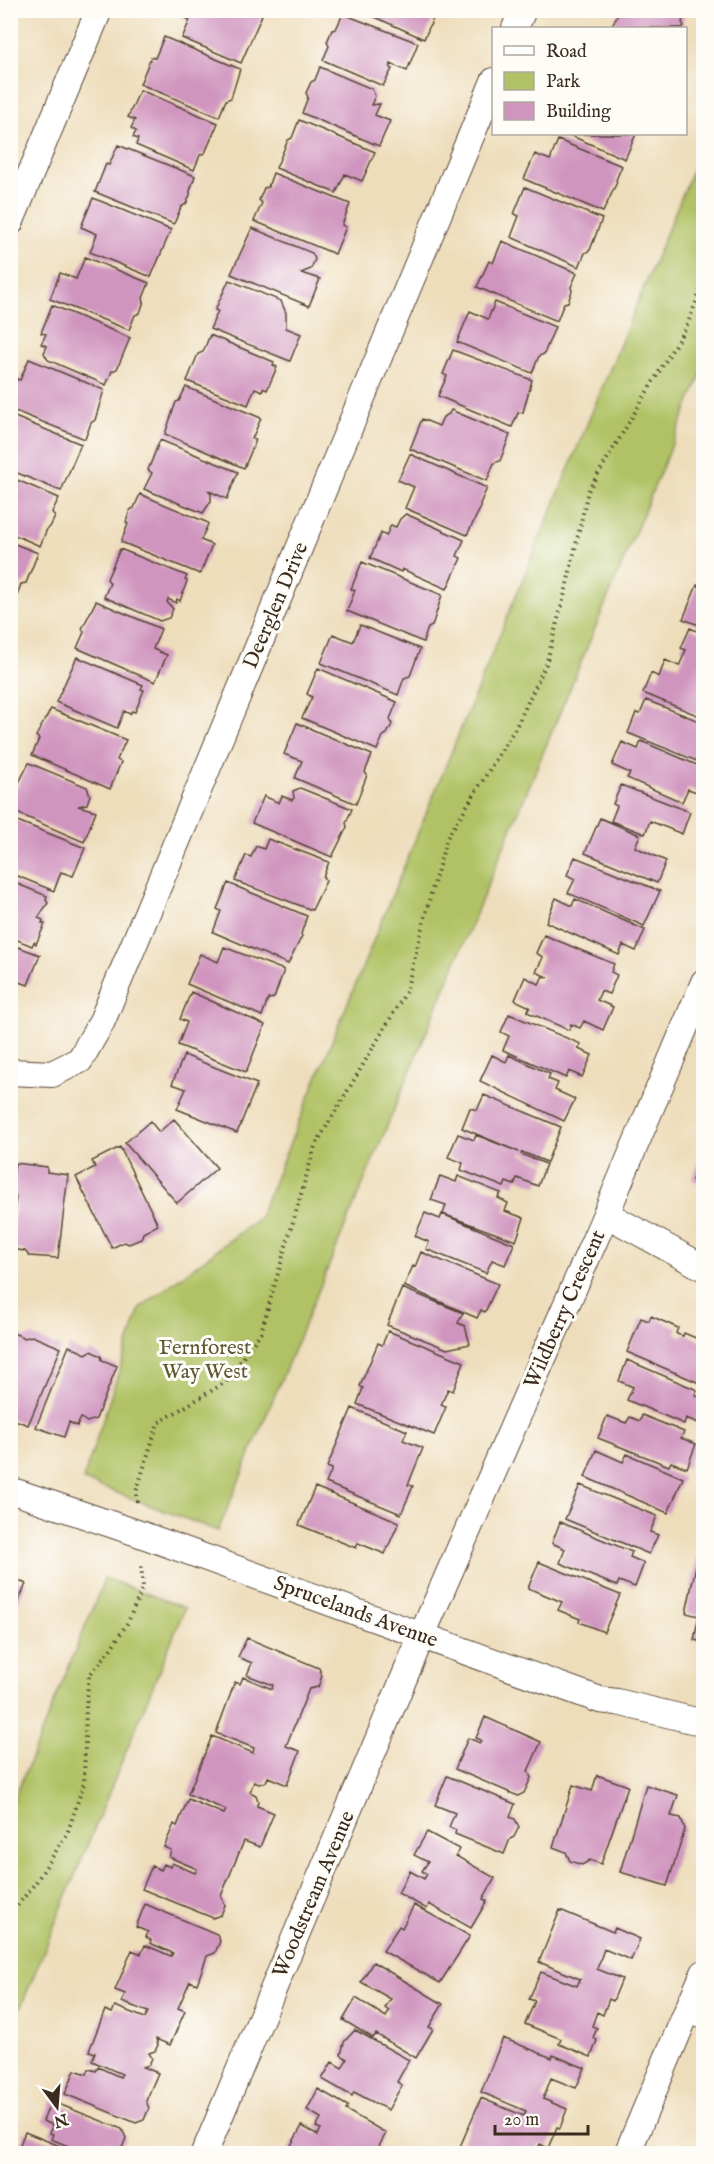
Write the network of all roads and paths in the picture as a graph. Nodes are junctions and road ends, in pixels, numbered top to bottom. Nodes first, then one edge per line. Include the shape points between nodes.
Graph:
1 (99, 10) edge
2 (523, 10) edge
3 (515, 27) edge
4 (492, 86) edge
5 (10, 223) edge
6 (704, 282) edge
7 (704, 982) edge
8 (10, 1072) edge
9 (606, 1214) junction
10 (704, 1268) edge
11 (10, 1490) edge
12 (140, 1534) junction
13 (423, 1635) junction
14 (704, 1723) edge
15 (10, 1915) edge
16 (704, 1973) edge
17 (696, 2013) edge
18 (204, 2154) edge
19 (627, 2154) edge

1 - 5 street
2 - 3 street
4 - 8 street, Deerglen Drive via 102,1021 80,1060 52,1074
6 - 12 path via 687,324 588,491 546,664 516,728 447,838 406,992 315,1146 261,1332 226,1382 158,1423 136,1492
7 - 9 street, Wildberry Crescent
9 - 10 street
9 - 13 street, Wildberry Crescent
11 - 12 street, Sprucelands Avenue
12 - 13 street, Sprucelands Avenue
12 - 15 path via 143,1587 128,1622 89,1676 84,1783 67,1834
13 - 14 street, Sprucelands Avenue via 600,1700
13 - 18 street, Woodstream Avenue
16 - 17 street
17 - 19 street

